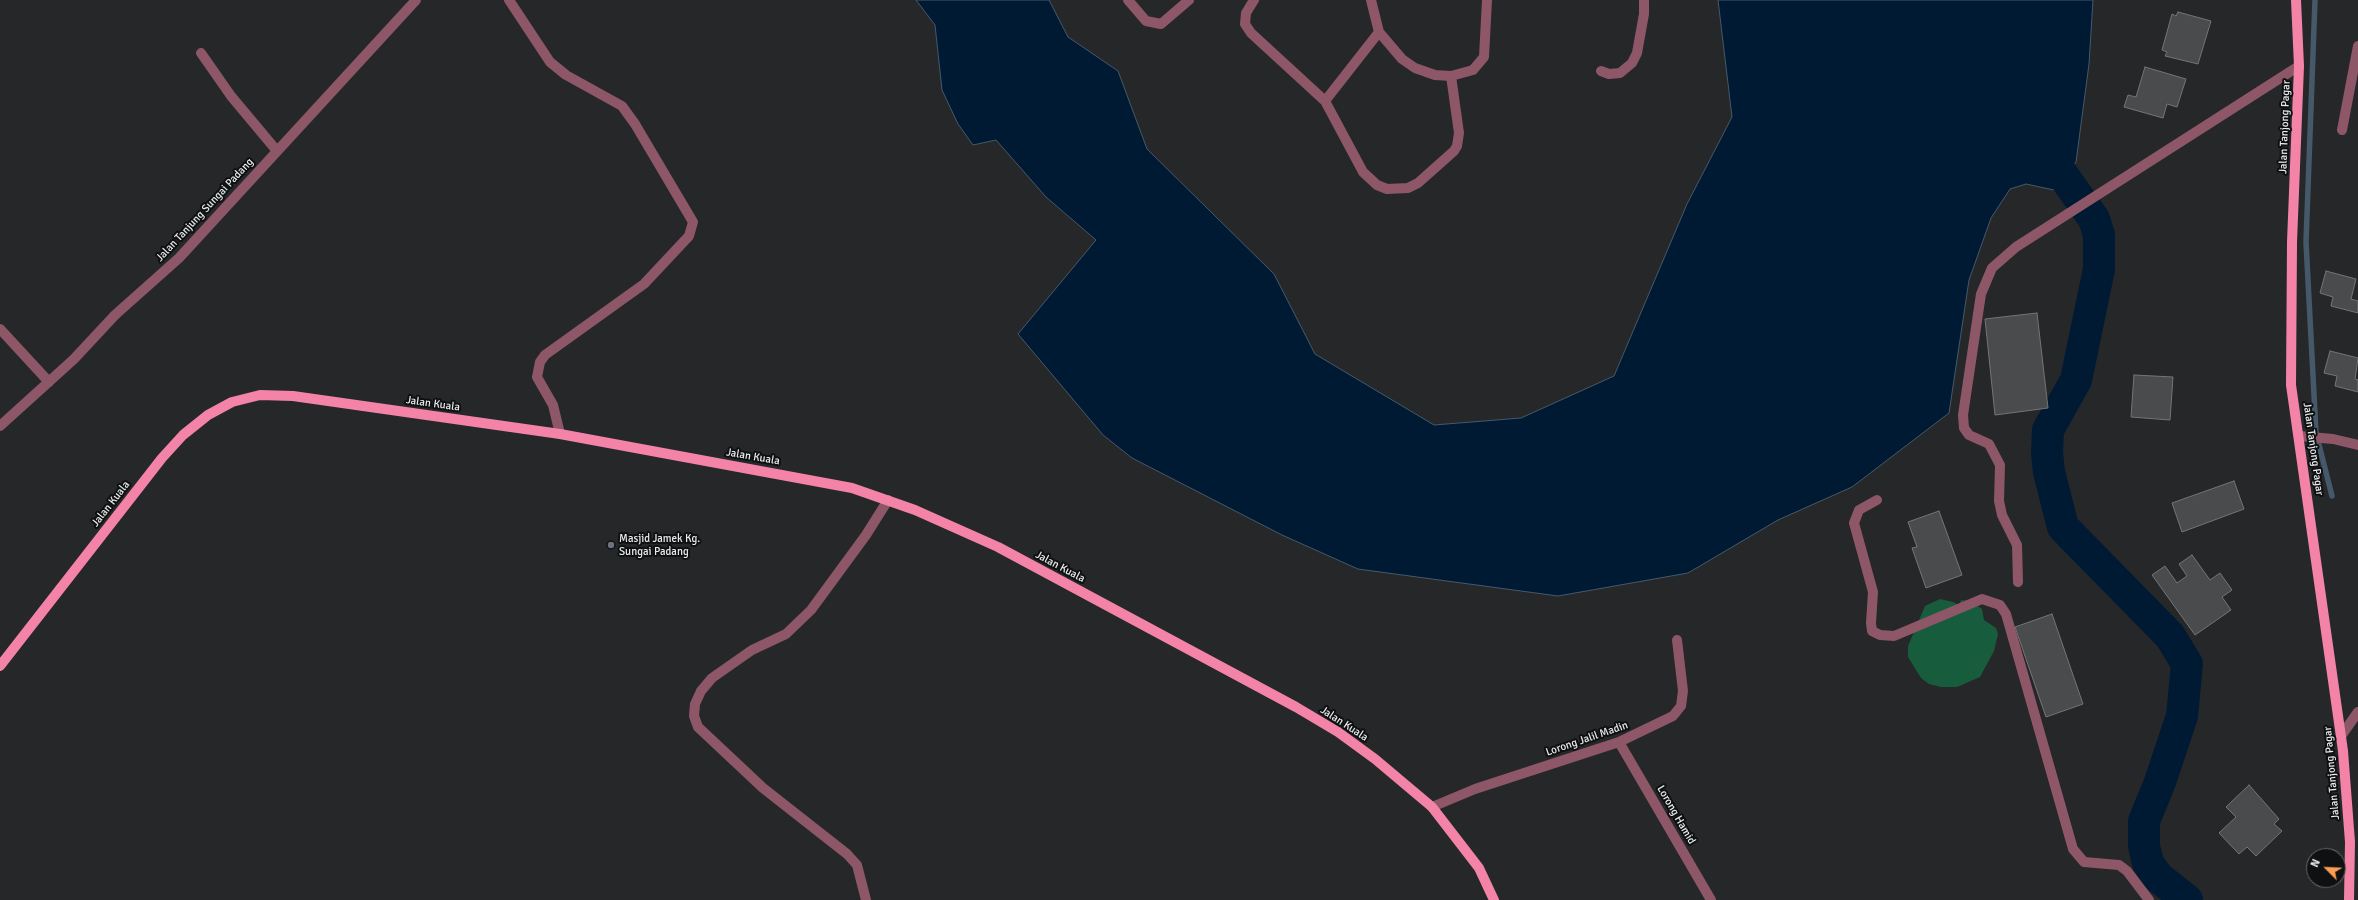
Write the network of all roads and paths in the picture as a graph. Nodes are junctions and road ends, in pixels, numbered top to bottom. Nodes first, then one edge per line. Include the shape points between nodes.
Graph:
1 (416, 0) edge
2 (509, 0) edge
3 (1128, 0) edge
4 (1189, 0) edge
5 (1254, 0) edge
6 (1370, 0) edge
7 (1487, 0) edge
8 (1644, 0) edge
9 (2296, 0) edge
10 (1379, 32) junction
11 (2358, 46) edge
12 (201, 53) dead end
13 (2299, 66) junction
14 (1601, 71) dead end
15 (1451, 76) junction
16 (1325, 101) junction
17 (2342, 130) dead end
18 (277, 151) junction
19 (0, 329) edge
20 (49, 382) junction
21 (0, 426) edge
22 (560, 434) junction
23 (2299, 436) junction
24 (2358, 445) edge
25 (888, 500) junction
26 (1877, 500) dead end
27 (2018, 582) dead end
28 (1677, 640) dead end
29 (0, 666) edge
30 (2358, 712) edge
31 (2341, 736) junction
32 (1619, 742) junction
33 (1432, 807) junction
34 (866, 900) edge
35 (1494, 900) edge
36 (1711, 900) edge
37 (2149, 900) edge
38 (2349, 900) edge

1 - 18 street, Jalan Tanjung Sungai Padang
2 - 22 street via 550,62 566,75 622,106 691,216 693,229 690,236 644,284 545,355 540,362 537,377 552,405
3 - 4 street via 1146,21 1161,24
5 - 16 street via 1246,13 1245,24 1251,33
6 - 10 street
7 - 15 street via 1484,57 1473,70
8 - 14 street via 1637,53 1632,63 1620,73 1609,74
9 - 13 main road, Jalan Tanjong Pagar
10 - 15 street via 1402,59 1415,68 1435,75
10 - 16 street
11 - 17 street
12 - 18 street
13 - 23 main road, Jalan Tanjong Pagar via 2290,338 2291,385
13 - 27 street via 2016,247 1992,268 1981,294 1963,415 1964,428 1969,435 1989,444 2000,465 1999,501 2004,519 2017,545
15 - 16 street via 1459,132 1457,146 1449,156 1408,188 1387,189 1368,179
18 - 20 street, Jalan Tanjung Sungai Padang via 179,258 115,315
19 - 20 street
20 - 21 street, Jalan Tanjung Sungai Padang
22 - 25 main road, Jalan Kuala via 852,488
22 - 29 main road, Jalan Kuala via 293,396 260,395 232,402 208,415 189,430 162,458
23 - 24 street via 2333,439
23 - 31 main road, Jalan Tanjong Pagar
25 - 33 main road, Jalan Kuala via 998,547 1296,707 1338,732 1375,759
25 - 34 street via 866,535 811,610 786,634 752,650 712,678 701,691 695,704 694,716 698,727 763,788 858,865
26 - 37 street via 1859,510 1854,523 1873,592 1872,631 1880,635 1894,636 1982,599 2000,605 2006,614 2073,850 2084,862 2119,865 2127,871
28 - 32 street, Lorong Jalil Madin via 1683,691 1681,706 1673,716
30 - 31 street
31 - 38 main road, Jalan Tanjong Pagar via 2350,842
32 - 33 street, Lorong Jalil Madin via 1474,789
32 - 36 street, Lorong Hamid
33 - 35 main road, Jalan Kuala via 1480,868

